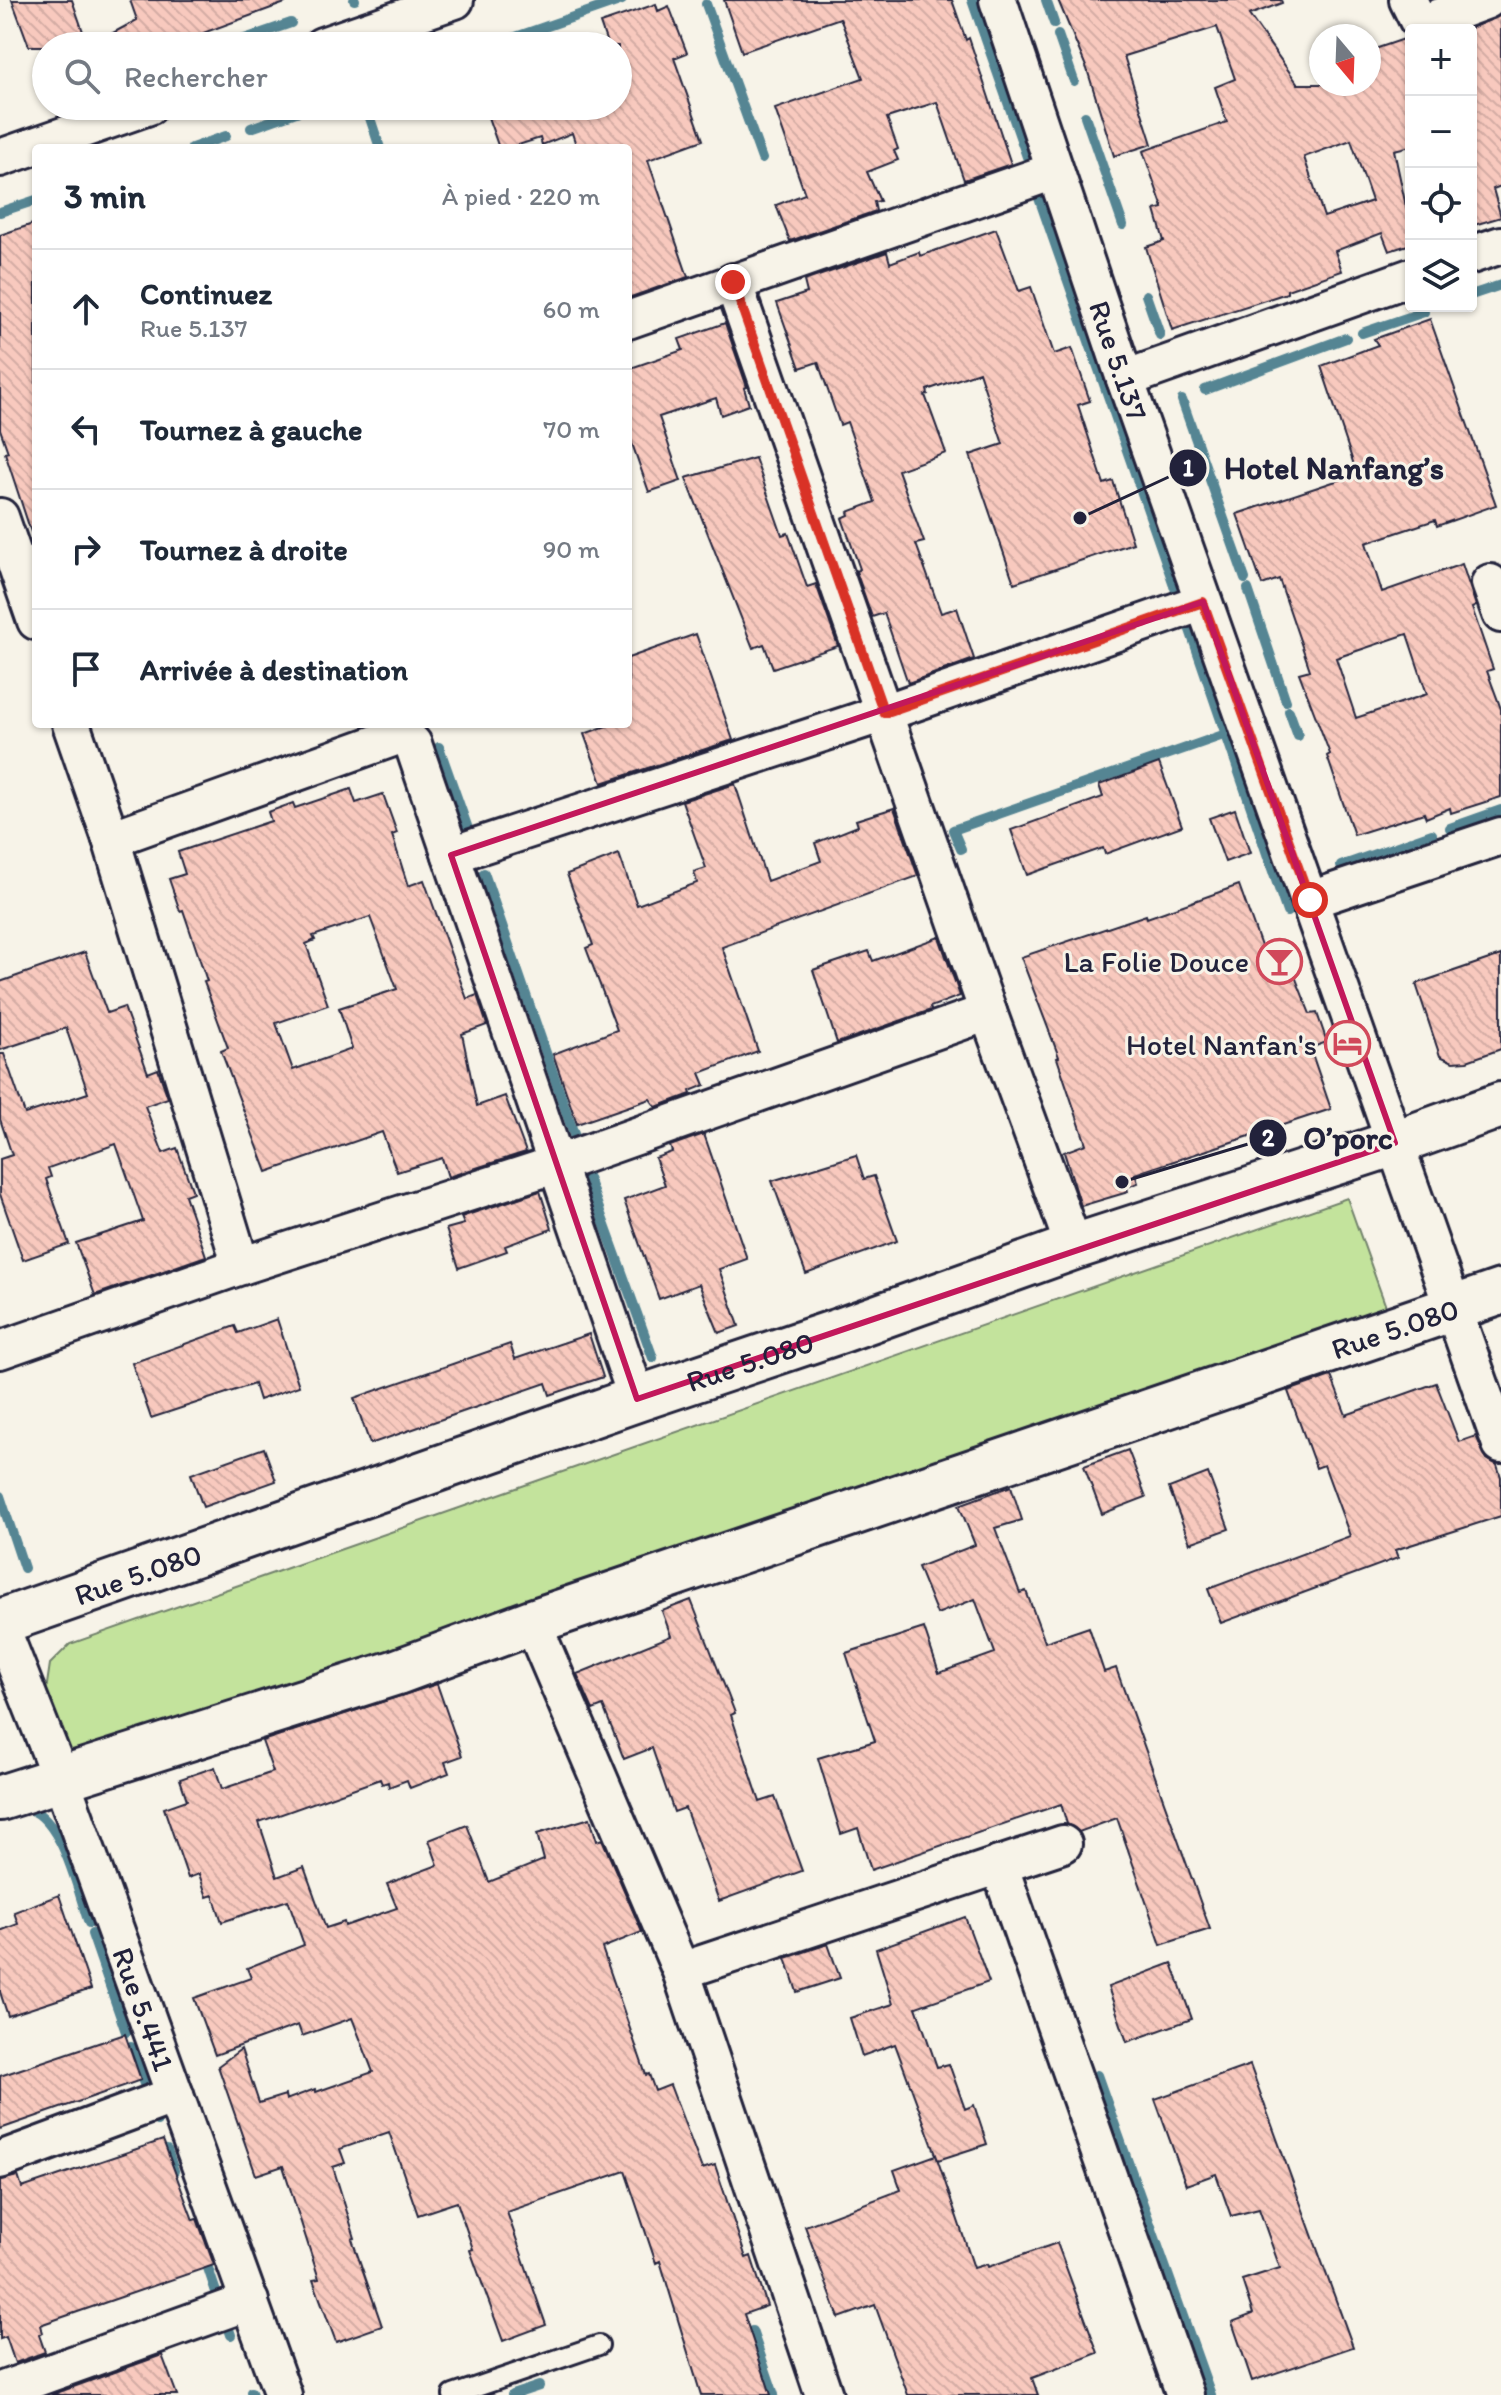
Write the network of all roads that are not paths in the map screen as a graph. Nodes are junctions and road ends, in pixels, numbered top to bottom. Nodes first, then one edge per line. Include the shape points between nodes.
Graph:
1 (455, 0) edge
2 (998, 0) edge
3 (1408, 0) edge
4 (1487, 0) edge
5 (362, 32) edge
6 (109, 120) edge
7 (40, 144) edge
8 (32, 147) edge
9 (0, 158) edge
10 (1054, 171) junction
11 (1501, 245) edge
12 (1477, 253) edge
13 (1405, 279) edge
14 (733, 282) junction
15 (632, 319) edge
16 (1125, 379) junction
17 (15, 531) edge
18 (1203, 602) junction
19 (32, 604) edge
20 (884, 713) junction
21 (72, 728) edge
22 (1501, 836) edge
23 (111, 839) junction
24 (451, 855) junction
25 (1310, 900) junction
26 (988, 1012) junction
27 (1501, 1105) edge
28 (1395, 1143) junction
29 (557, 1164) junction
30 (1074, 1247) junction
31 (241, 1266) junction
32 (1501, 1292) edge
33 (1454, 1308) junction
34 (0, 1350) edge
35 (637, 1399) junction
36 (1501, 1444) edge
37 (532, 1622) junction
38 (0, 1623) edge
39 (61, 1779) junction
40 (0, 1798) edge
41 (1063, 1844) dead end
42 (999, 1865) junction
43 (681, 1971) junction
44 (175, 2095) junction
45 (0, 2160) edge
46 (250, 2301) junction
47 (599, 2345) dead end
48 (0, 2391) edge
49 (283, 2395) edge
50 (453, 2395) edge
51 (824, 2395) edge
52 (1185, 2395) edge

1 - 5 street
2 - 10 street, Rue 5.137
3 - 4 street via 1418,20 1430,21
6 - 7 street
8 - 9 street
10 - 14 street
10 - 16 street, Rue 5.137
11 - 12 street
13 - 16 street
14 - 15 street
14 - 20 street
16 - 18 street, Rue 5.137
17 - 19 street
18 - 20 street
18 - 25 street, Rue 5.137
20 - 24 street
20 - 26 street
21 - 23 street
22 - 25 street
23 - 24 street via 398,736 413,744
23 - 31 street
24 - 29 street
25 - 28 street, Rue 5.137
26 - 29 street
26 - 30 street
27 - 28 main road, Rue 5.080
28 - 30 main road, Rue 5.080
28 - 33 street, Rue 5.137
29 - 31 street
29 - 35 street
30 - 35 main road, Rue 5.080
31 - 34 street
32 - 33 main road, Rue 5.080
33 - 36 street, Rue 5.137
33 - 37 main road, Rue 5.080
35 - 38 main road, Rue 5.080
37 - 39 main road, Rue 5.080 via 397,1672
37 - 43 street
38 - 39 street, Rue 5.441
39 - 40 main road, Rue 5.080
39 - 44 street, Rue 5.441
41 - 42 street
42 - 43 street
42 - 52 street
43 - 51 street
44 - 45 street
44 - 46 street, Rue 5.441
46 - 48 street
46 - 49 street, Rue 5.441
47 - 50 lane

